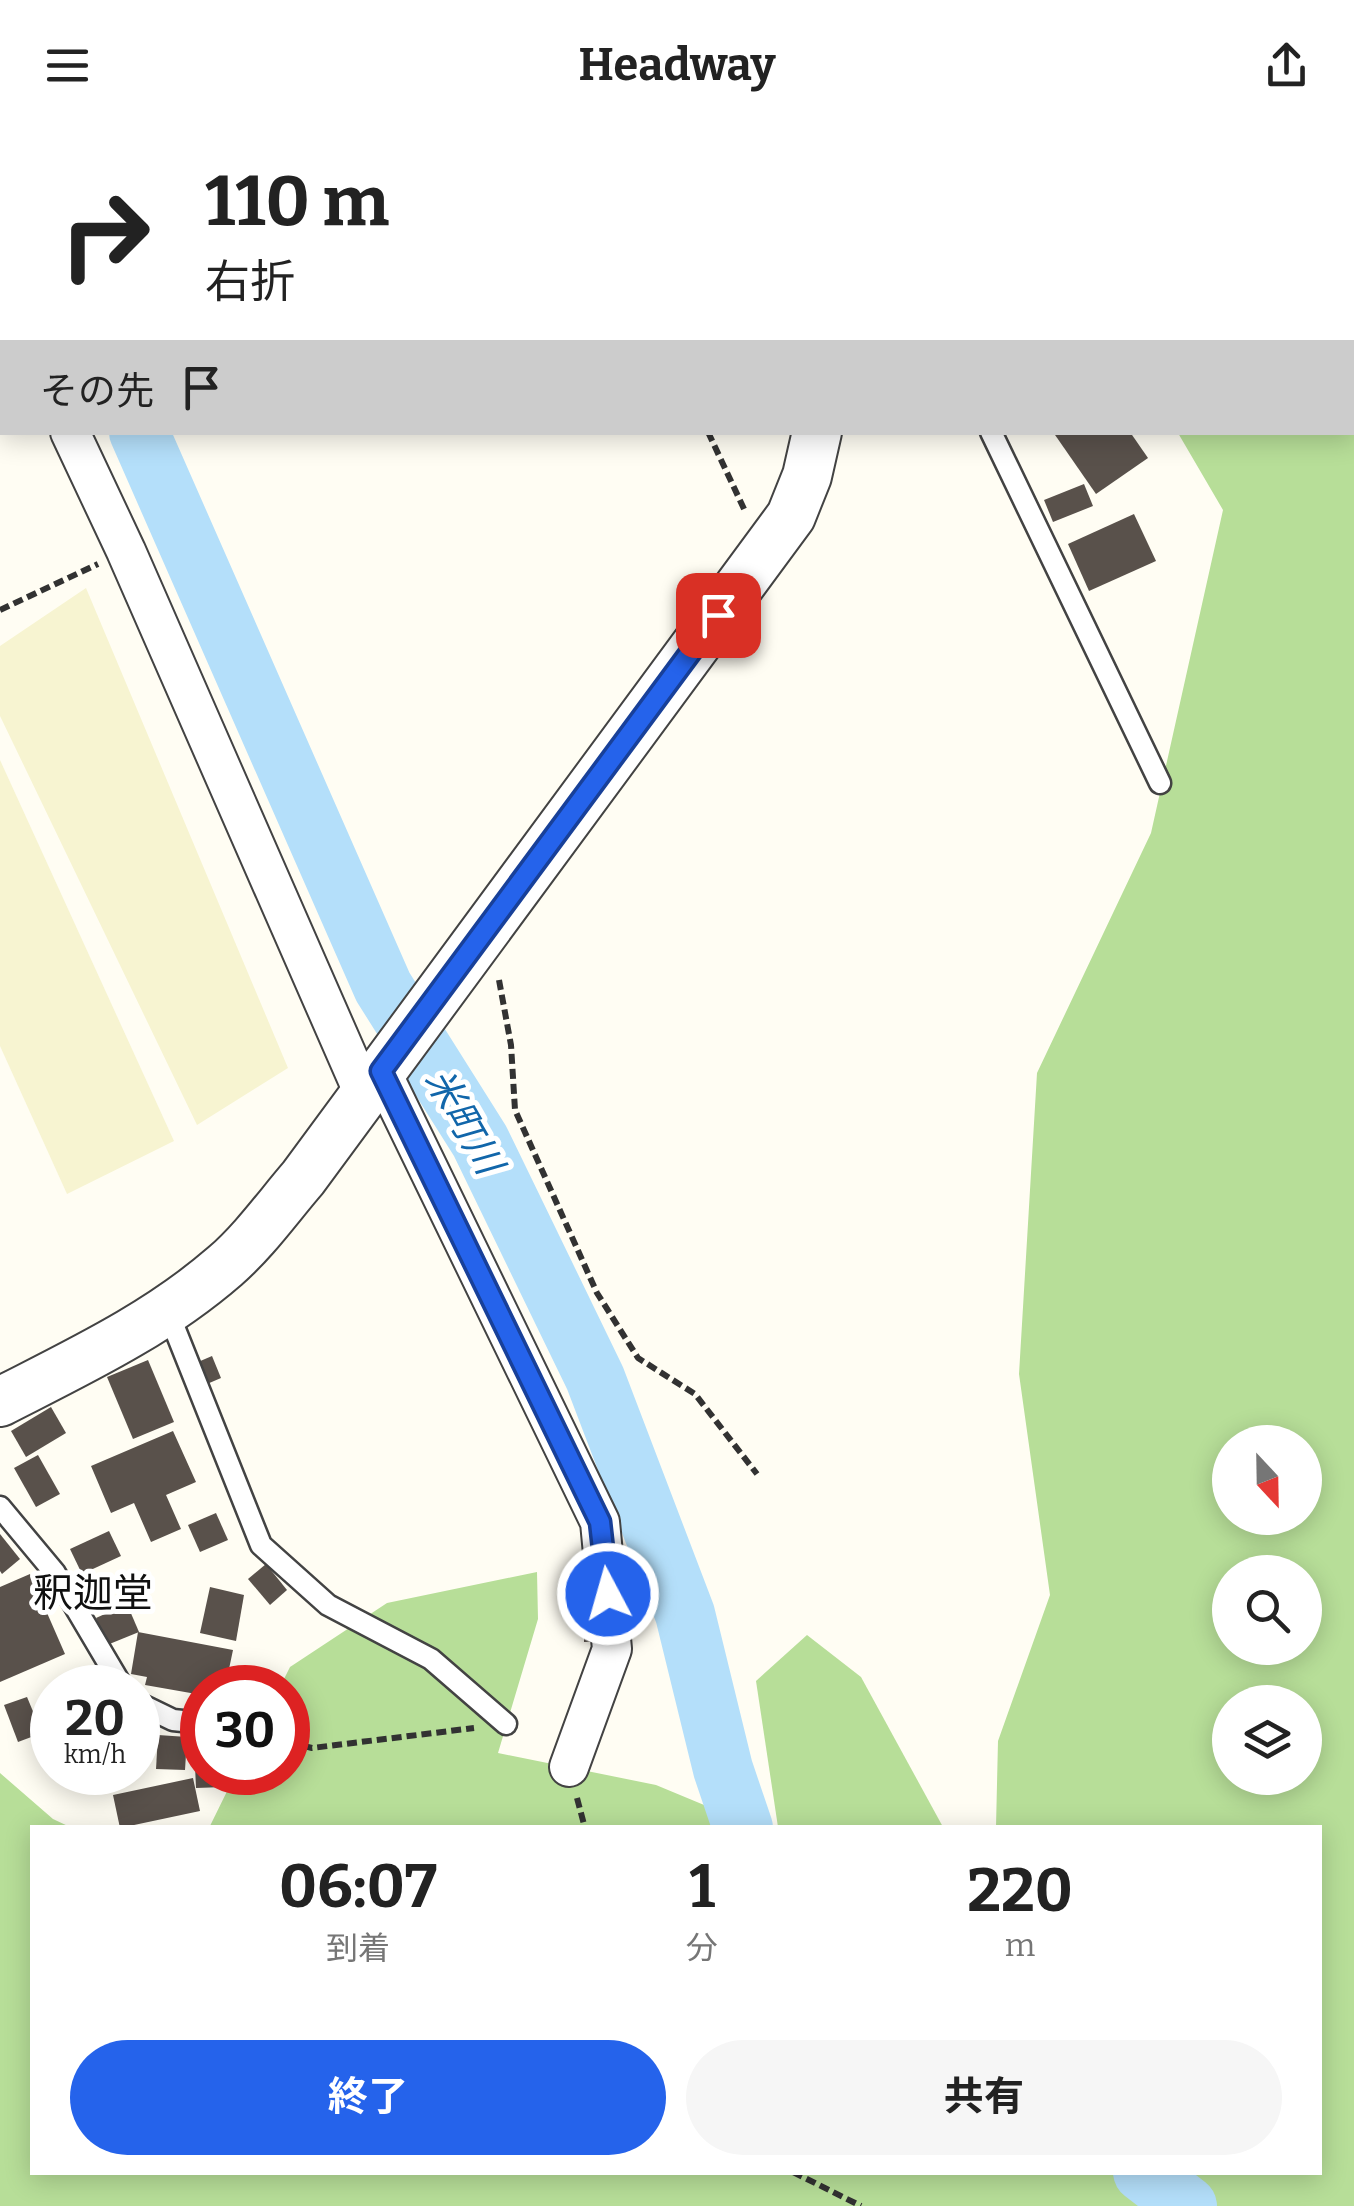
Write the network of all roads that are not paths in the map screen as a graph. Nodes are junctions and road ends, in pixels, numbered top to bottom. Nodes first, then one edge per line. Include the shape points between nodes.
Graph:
1 (71, 435) edge
2 (816, 435) edge
3 (992, 435) edge
4 (1160, 784) dead end
5 (378, 1076) junction
6 (168, 1312) junction
7 (0, 1402) edge
8 (0, 1507) edge
9 (109, 1665) edge
10 (506, 1724) road end
11 (569, 1766) road end

1 - 5 street
2 - 5 street via 791,516
3 - 4 lane
5 - 6 street via 229,1263
5 - 11 street via 600,1522 612,1649
6 - 7 street
6 - 10 lane via 261,1545 328,1605 431,1659
8 - 9 lane via 55,1573

